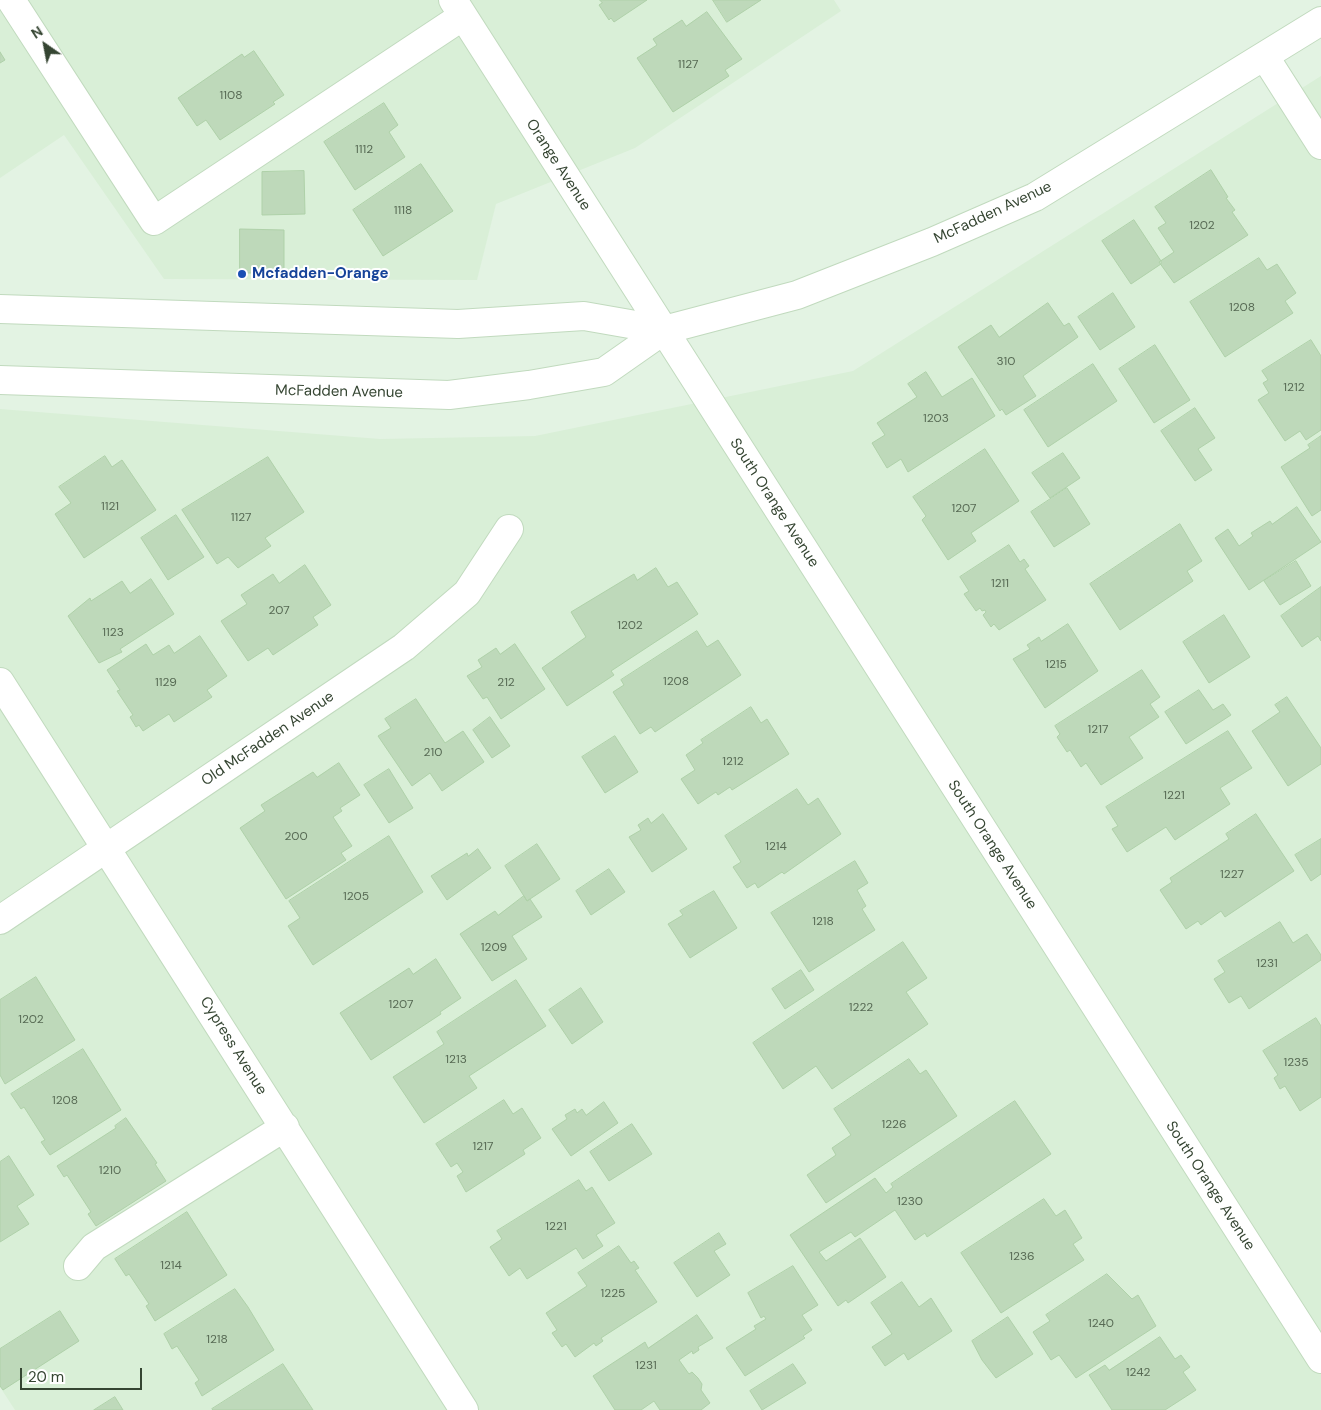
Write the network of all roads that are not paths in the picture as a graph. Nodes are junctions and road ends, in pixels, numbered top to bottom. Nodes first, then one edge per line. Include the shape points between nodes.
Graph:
1 (11, 0) edge
2 (458, 8) edge
3 (1321, 21) edge
4 (1265, 57) junction
5 (1321, 145) edge
6 (0, 309) edge
7 (664, 330) junction
8 (0, 380) edge
9 (509, 529) dead end
10 (0, 682) edge
11 (107, 847) junction
12 (0, 920) edge
13 (285, 1127) junction
14 (78, 1266) dead end
15 (1321, 1359) edge
16 (464, 1410) edge

1 - 2 street via 154,221
2 - 7 street, Orange Avenue
3 - 4 street, McFadden Avenue
4 - 5 street
4 - 7 street, McFadden Avenue via 1035,197 797,295
6 - 7 street, McFadden Avenue via 458,324 584,316
7 - 8 street, McFadden Avenue via 604,372 529,386 449,395
7 - 15 street, South Orange Avenue
9 - 11 street, Old McFadden Avenue via 467,593 404,647
10 - 11 street, Cypress Avenue
11 - 12 street, Old McFadden Avenue
11 - 13 street, Cypress Avenue
13 - 14 street via 94,1246
13 - 16 street, Cypress Avenue

